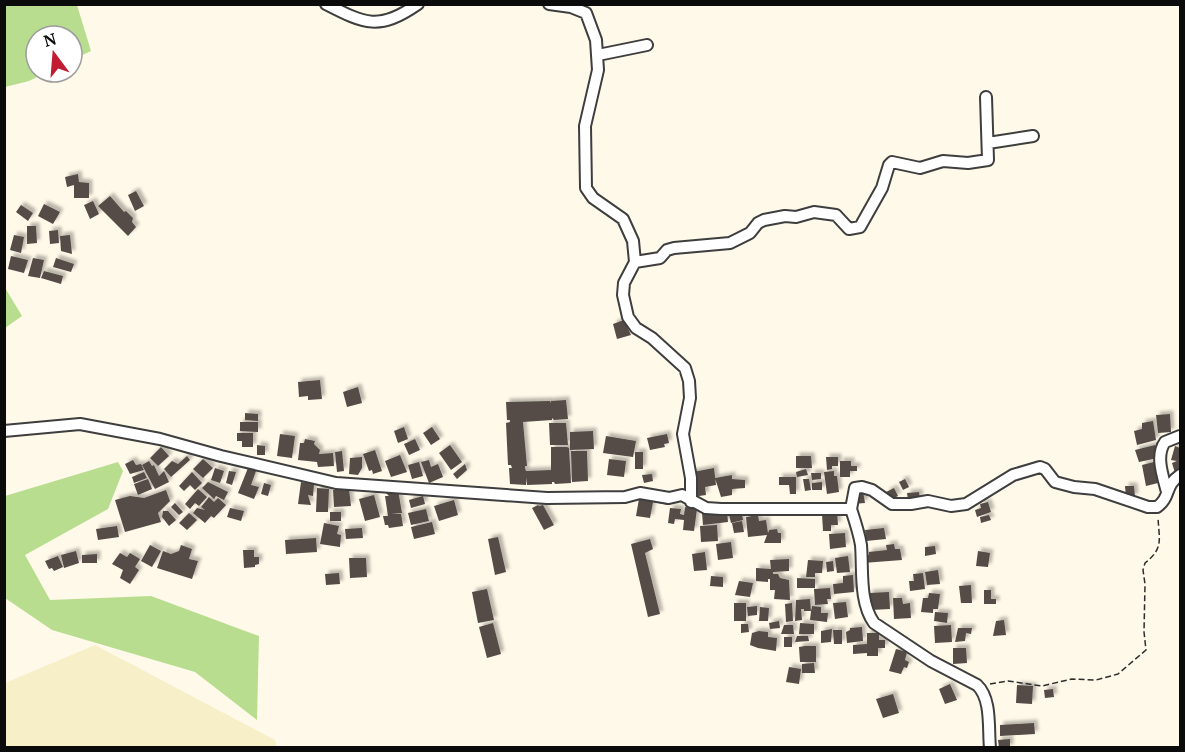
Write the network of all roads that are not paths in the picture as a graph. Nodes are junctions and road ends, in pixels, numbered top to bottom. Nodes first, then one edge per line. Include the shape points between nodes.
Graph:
1 (326, 4) edge
2 (418, 4) edge
3 (549, 4) edge
4 (647, 45) dead end
5 (598, 55) junction
6 (986, 97) dead end
7 (1033, 136) dead end
8 (988, 143) junction
9 (636, 262) junction
10 (4, 431) edge
11 (1180, 436) edge
12 (1180, 475) edge
13 (1167, 492) junction
14 (691, 502) junction
15 (851, 509) junction
16 (990, 747) edge

1 - 2 street via 354,19 370,22 385,22
3 - 5 street via 586,14
4 - 5 street
5 - 9 street via 585,126 586,188 593,198 623,219 633,241
6 - 8 street
7 - 8 street
8 - 9 street via 989,157 985,161 948,161 920,168 891,163 861,225 853,229 834,214 786,216 761,222 735,242 674,248 660,258
9 - 14 street via 624,283 628,317 685,368 689,381 683,434
10 - 14 street via 80,424 160,439 336,483 547,498 682,495
11 - 13 street via 1161,448
12 - 13 street
13 - 15 street via 1157,507 1148,507 1095,489 1055,482 1040,467 1013,475 966,504 892,504 862,487 855,488
14 - 15 street via 721,509
15 - 16 street via 860,542 868,615 931,661 979,687 986,700

